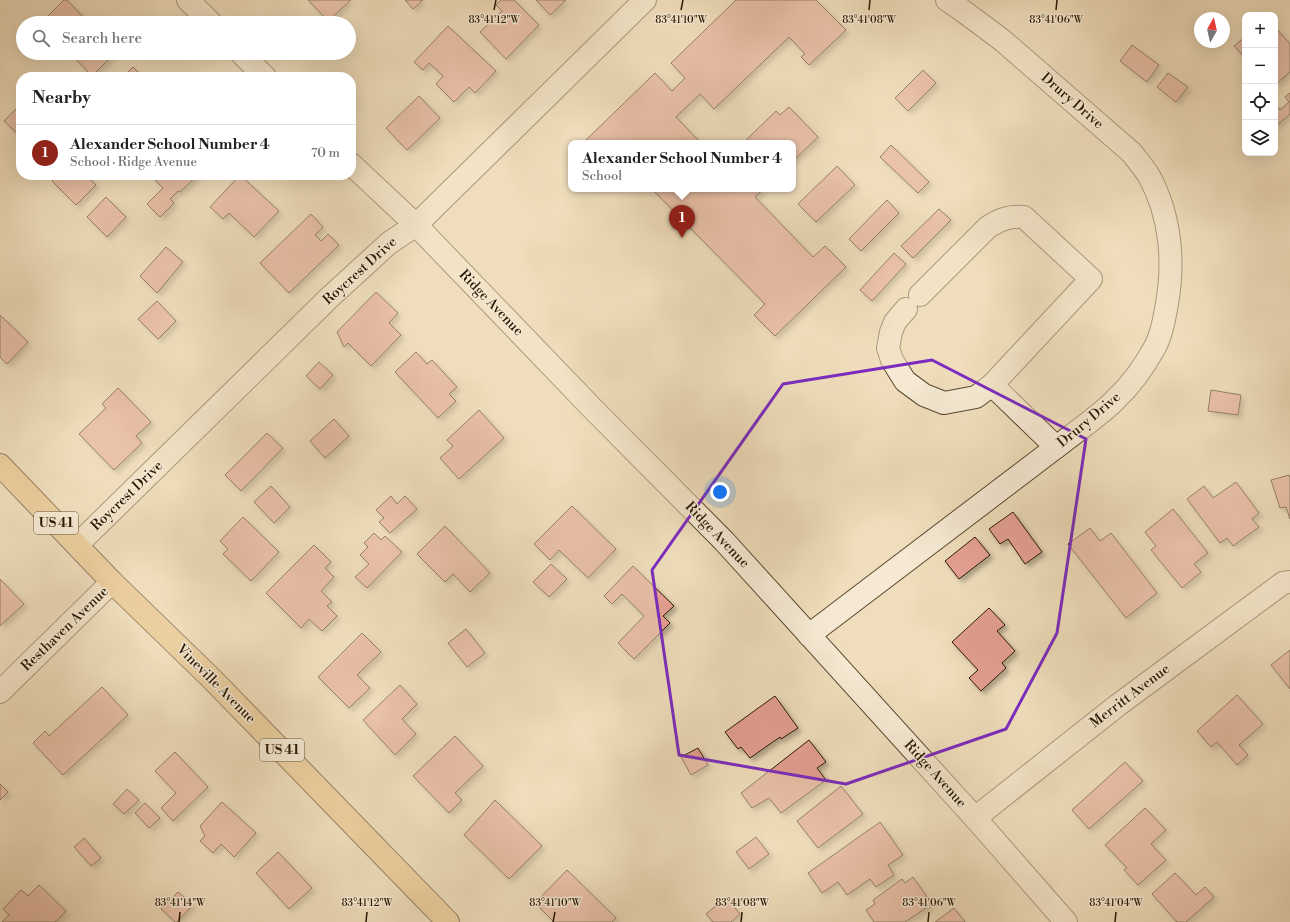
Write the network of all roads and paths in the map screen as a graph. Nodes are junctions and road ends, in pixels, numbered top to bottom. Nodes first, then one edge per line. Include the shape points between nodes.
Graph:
1 (188, 0) edge
2 (645, 0) edge
3 (947, 0) edge
4 (204, 16) edge
5 (248, 60) edge
6 (260, 72) edge
7 (356, 169) edge
8 (416, 224) junction
9 (992, 385) junction
10 (1056, 447) junction
11 (0, 465) edge
12 (77, 545) junction
13 (112, 582) junction
14 (1290, 582) edge
15 (809, 635) junction
16 (0, 692) edge
17 (975, 818) junction
18 (448, 922) edge
19 (1066, 922) edge

1 - 4 street
2 - 8 street, Roycrest Drive
3 - 10 street, Drury Drive via 1002,40 1132,154 1148,175 1160,201 1171,264 1164,322 1156,346 1143,367 1117,398
5 - 6 street
7 - 8 street, Ridge Avenue
8 - 12 street, Roycrest Drive via 389,243 330,297
8 - 15 street, Ridge Avenue via 724,541
9 - 9 street via 1092,280 1024,217 1000,219 988,227 913,302 895,322 891,332 888,348 892,360 905,381 924,395 944,403 976,397
9 - 10 street
10 - 15 street, Drury Drive
11 - 12 main road, Vineville Avenue / US 41
12 - 13 main road, Vineville Avenue / US 41
13 - 16 street, Resthaven Avenue
13 - 18 main road, Vineville Avenue / US 41 via 211,678
14 - 17 street, Merritt Avenue via 1283,583 1118,705
15 - 17 street, Ridge Avenue
17 - 19 street, Ridge Avenue

